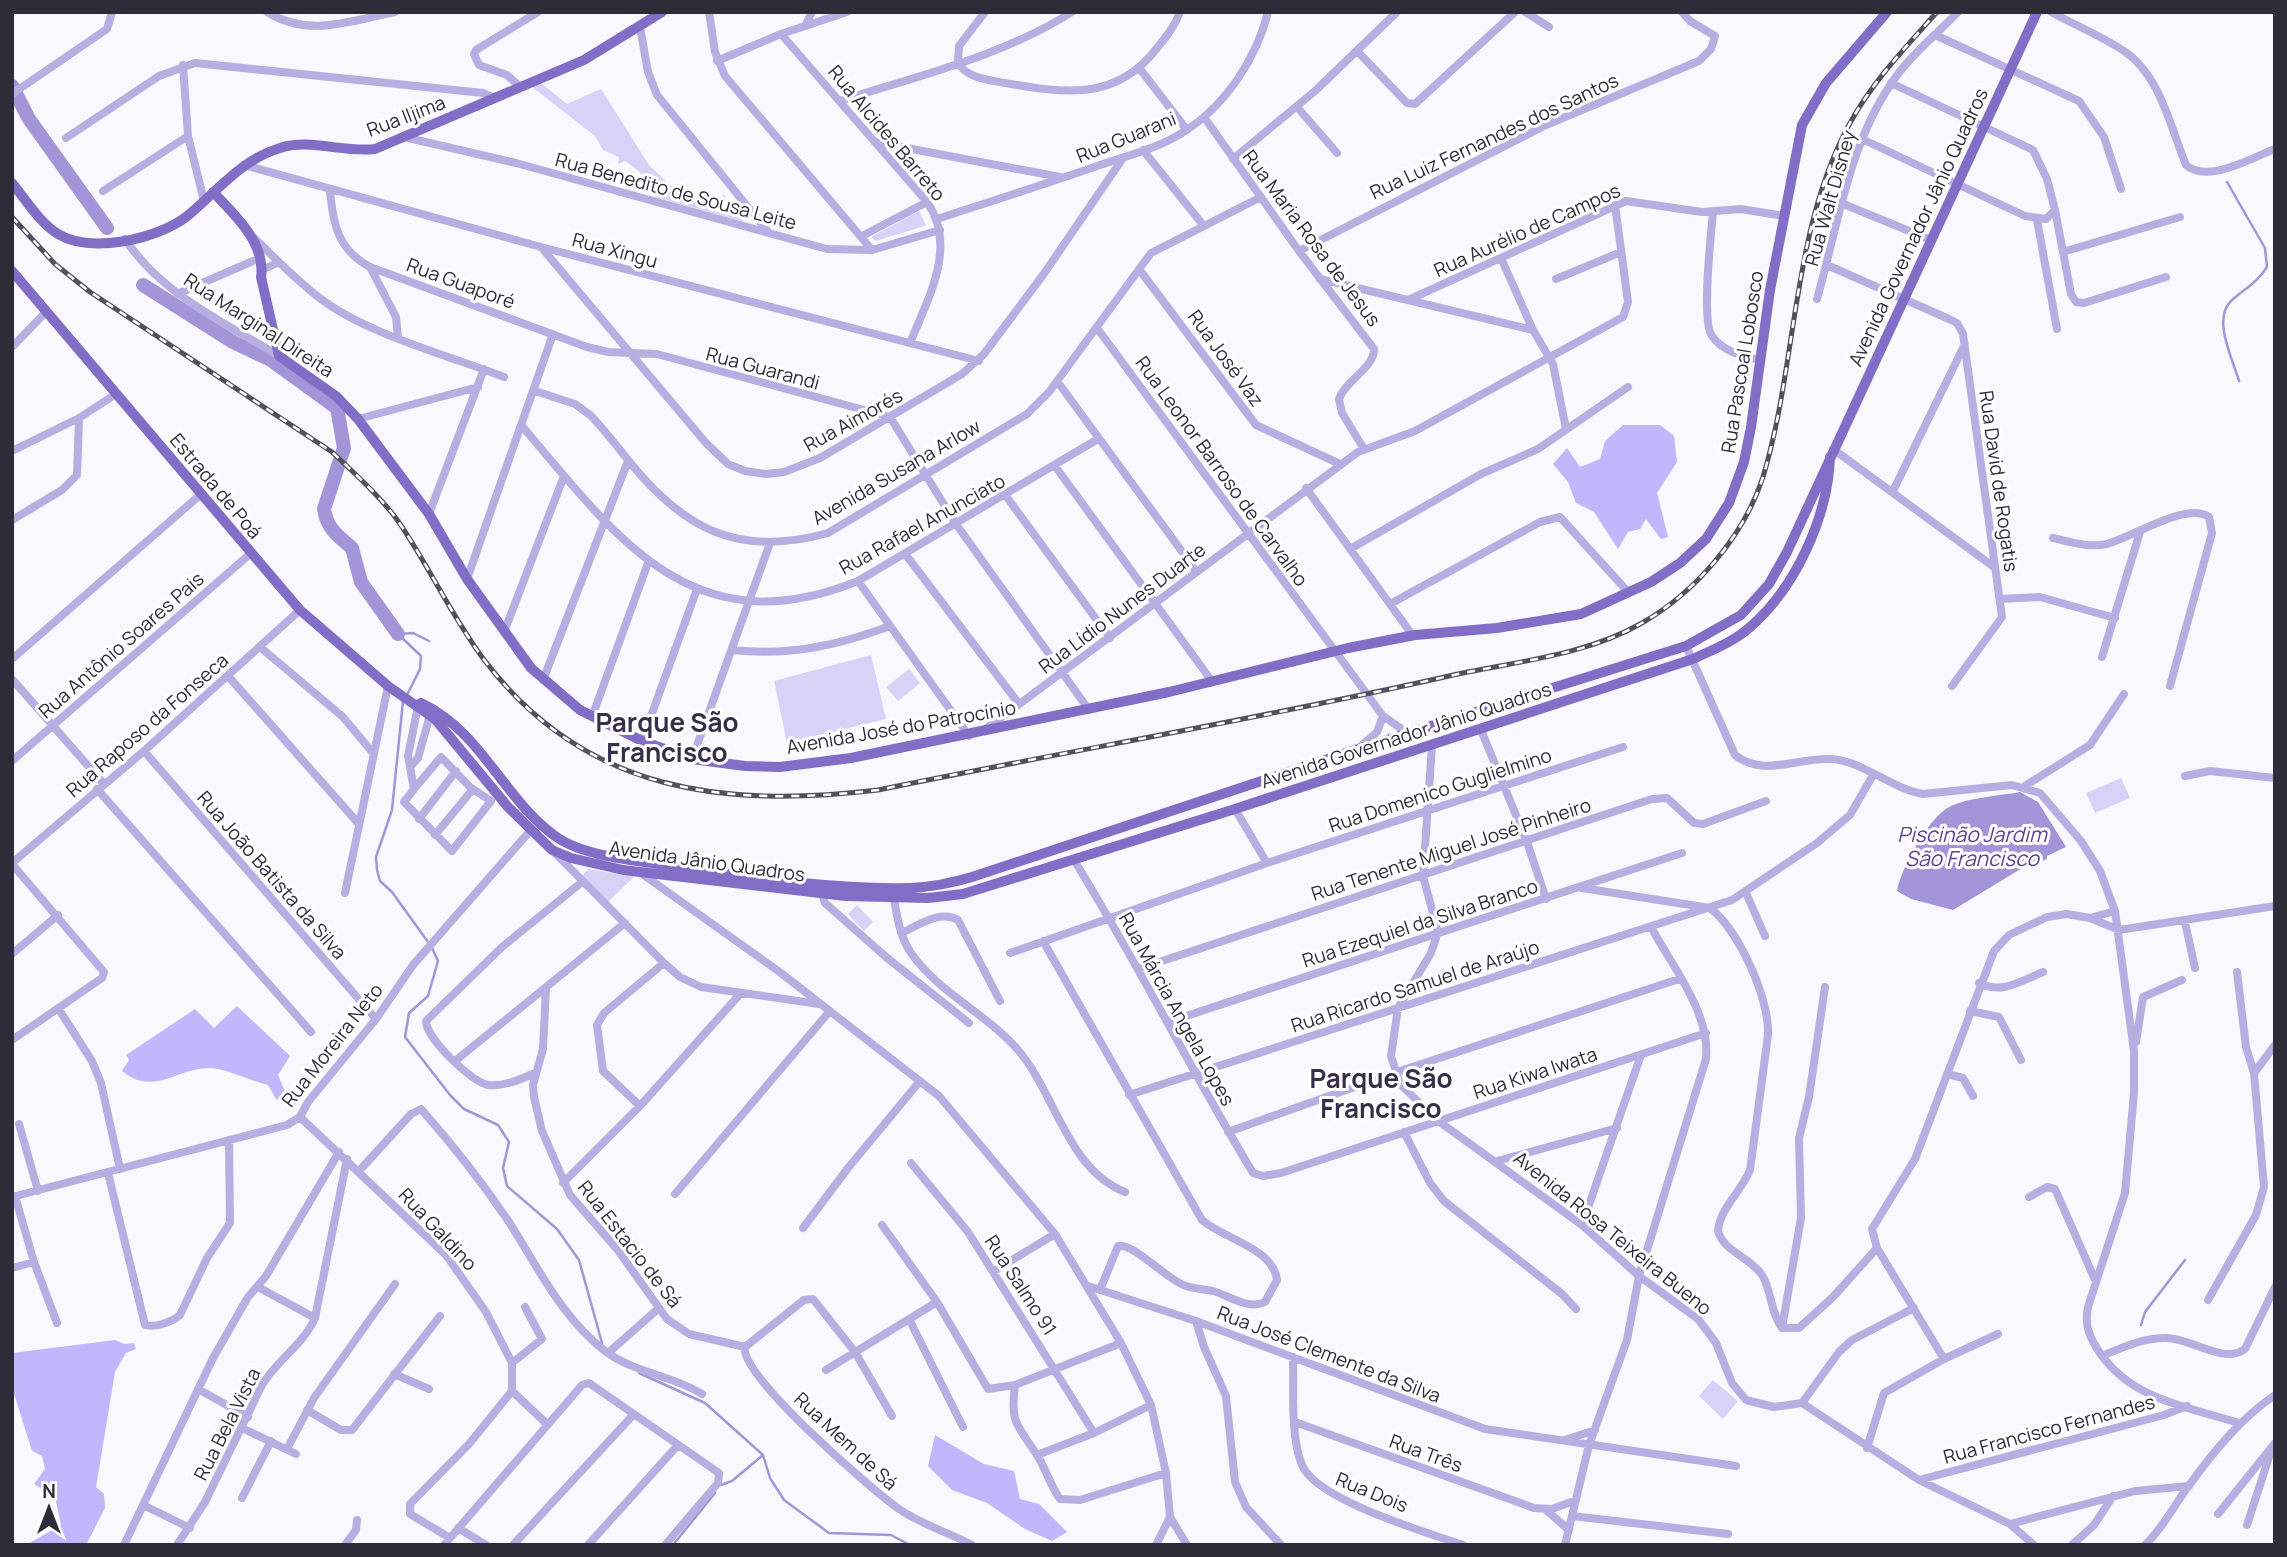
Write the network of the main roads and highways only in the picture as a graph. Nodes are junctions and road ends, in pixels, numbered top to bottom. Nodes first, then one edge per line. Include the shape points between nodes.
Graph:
1 (662, 12) edge
2 (1887, 12) edge
3 (2036, 12) edge
4 (12, 183) edge
5 (213, 192) junction
6 (248, 232) junction
7 (12, 271) edge
8 (261, 274) junction
9 (1831, 453) junction
10 (1808, 504) junction
11 (1821, 513) junction
12 (467, 579) joint
13 (1320, 654) joint
14 (411, 701) junction
15 (1434, 726) junction
16 (1409, 734) junction
17 (1432, 746) junction
18 (1329, 758) junction
19 (486, 760) junction
20 (1377, 763) junction
21 (473, 765) junction
22 (1306, 786) junction
23 (1239, 788) junction
24 (1213, 797) junction
25 (1240, 808) junction
26 (1223, 813) junction
27 (946, 884) junction
28 (879, 893) junction
29 (950, 896) junction

1 - 5 main road, Rua Iljima via 584,60 375,149 280,147 244,165
2 - 13 main road, Rua Pascoal Lobosco via 1841,63 1807,113 1784,216 1744,462 1729,503 1692,554 1651,582 1581,614 1413,636
3 - 9 main road, Avenida Governador Jânio Quadros
4 - 5 main road, Rua Iljima via 61,236 92,243 175,224
5 - 6 main road
6 - 8 main road
6 - 8 main road via 253,261
7 - 14 main road, Estrada de Poá via 300,610
8 - 12 main road, Rua Marginal Direita via 279,356 336,396 358,419 429,514
9 - 10 main road, Avenida Governador Jânio Quadros
9 - 11 main road, Avenida Governador Jânio Quadros
10 - 11 main road
10 - 15 main road, Avenida Governador Jânio Quadros via 1783,559 1741,615 1686,646
11 - 17 main road, Avenida Governador Jânio Quadros via 1791,575 1747,630 1693,659
12 - 13 main road, Avenida José do Patrocínio via 516,651 562,697 642,741 692,759 745,766 780,767 851,758 981,734
14 - 19 main road, Avenida Jânio Quadros via 448,718
14 - 21 main road, Avenida Jânio Quadros via 430,715
15 - 16 main road, Avenida Governador Jânio Quadros
15 - 17 main road
16 - 18 main road, Avenida Governador Jânio Quadros
16 - 20 main road via 1410,747
17 - 20 main road, Avenida Governador Jânio Quadros
18 - 22 main road via 1309,774
18 - 23 main road, Avenida Governador Jânio Quadros
19 - 21 main road
19 - 28 main road, Avenida Jânio Quadros via 539,823 561,840 635,860
20 - 22 main road, Avenida Governador Jânio Quadros
21 - 28 main road, Avenida Jânio Quadros via 530,831 552,850 571,858 641,873 822,894
22 - 25 main road, Avenida Governador Jânio Quadros
23 - 24 main road, Avenida Governador Jânio Quadros
23 - 25 main road
24 - 26 main road via 1222,803
24 - 27 main road, Avenida Governador Jânio Quadros
25 - 26 main road, Avenida Governador Jânio Quadros
26 - 29 main road, Avenida Governador Jânio Quadros
27 - 28 main road, Avenida Governador Jânio Quadros
27 - 29 main road
28 - 29 main road, Avenida Governador Jânio Quadros via 894,898

